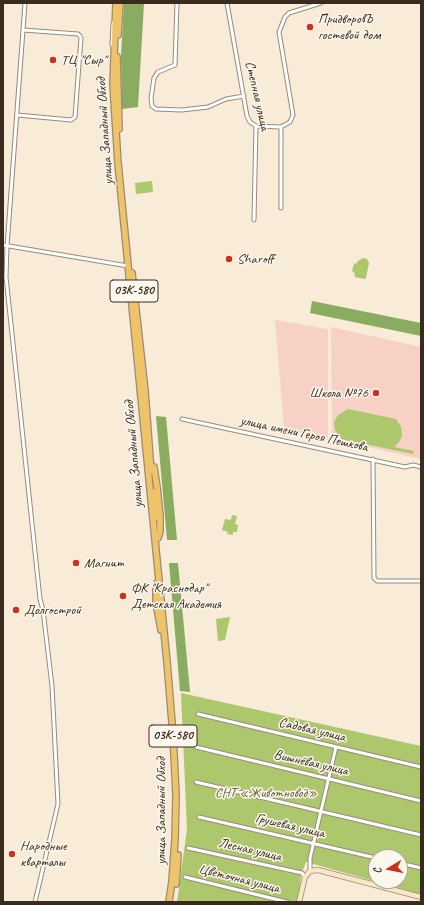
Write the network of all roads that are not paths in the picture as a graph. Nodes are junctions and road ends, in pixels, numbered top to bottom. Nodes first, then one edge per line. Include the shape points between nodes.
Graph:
1 (25, 3) edge
2 (115, 3) edge
3 (120, 3) edge
4 (177, 3) edge
5 (227, 3) edge
6 (321, 3) edge
7 (23, 30) junction
8 (244, 96) junction
9 (17, 114) junction
10 (256, 126) junction
11 (281, 127) junction
12 (281, 208) dead end
13 (254, 220) dead end
14 (5, 245) edge
15 (128, 266) junction
16 (182, 419) dead end
17 (373, 460) junction
18 (421, 467) edge
19 (421, 581) edge
20 (198, 714) dead end
21 (196, 747) dead end
22 (336, 747) junction
23 (421, 767) edge
24 (328, 779) junction
25 (196, 782) dead end
26 (421, 800) edge
27 (322, 812) junction
28 (199, 817) dead end
29 (421, 835) edge
30 (314, 843) junction
31 (188, 848) dead end
32 (368, 856) edge
33 (408, 865) edge
34 (421, 868) edge
35 (310, 871) junction
36 (185, 877) dead end
37 (305, 877) junction
38 (421, 897) edge
39 (35, 902) edge
40 (169, 902) edge
41 (173, 902) edge
42 (287, 902) edge
43 (299, 902) edge

1 - 7 street
2 - 15 highway, улица Западный Обход / 03К-580 via 113,85
3 - 41 highway, улица Западный Обход / 03К-580 via 117,67 123,182 172,681 178,795 177,873
4 - 8 street via 175,65 158,72 154,78 152,106 156,109 182,110 208,107 226,99
5 - 8 street, Степная улица
6 - 11 street via 289,13 278,32 293,115 290,122
7 - 9 street
7 - 9 street via 78,34 81,38 75,117 71,120
8 - 10 street, Степная улица via 247,116
9 - 14 street
10 - 11 street
10 - 13 street, Степная улица
11 - 12 street, Степная улица
14 - 15 street
14 - 39 street via 7,295 31,521 52,686 58,804
15 - 40 highway, улица Западный Обход / 03К-580 via 173,735 175,839
16 - 17 street, улица имени Героя Пешкова
17 - 18 street, улица имени Героя Пешкова
17 - 19 street via 374,578 377,581
20 - 22 street, Садовая улица
21 - 24 street, Вишнёвая улица
22 - 23 street, Садовая улица
22 - 24 street
24 - 26 street, Вишнёвая улица
24 - 27 street
25 - 27 street
27 - 29 street
27 - 30 street
28 - 30 street, Грушевая улица
30 - 32 street, Грушевая улица
30 - 35 street
31 - 37 street, Лесная улица via 302,874
33 - 34 street
35 - 37 street
35 - 38 street via 318,870
36 - 42 street, Цветочная улица
37 - 43 street

